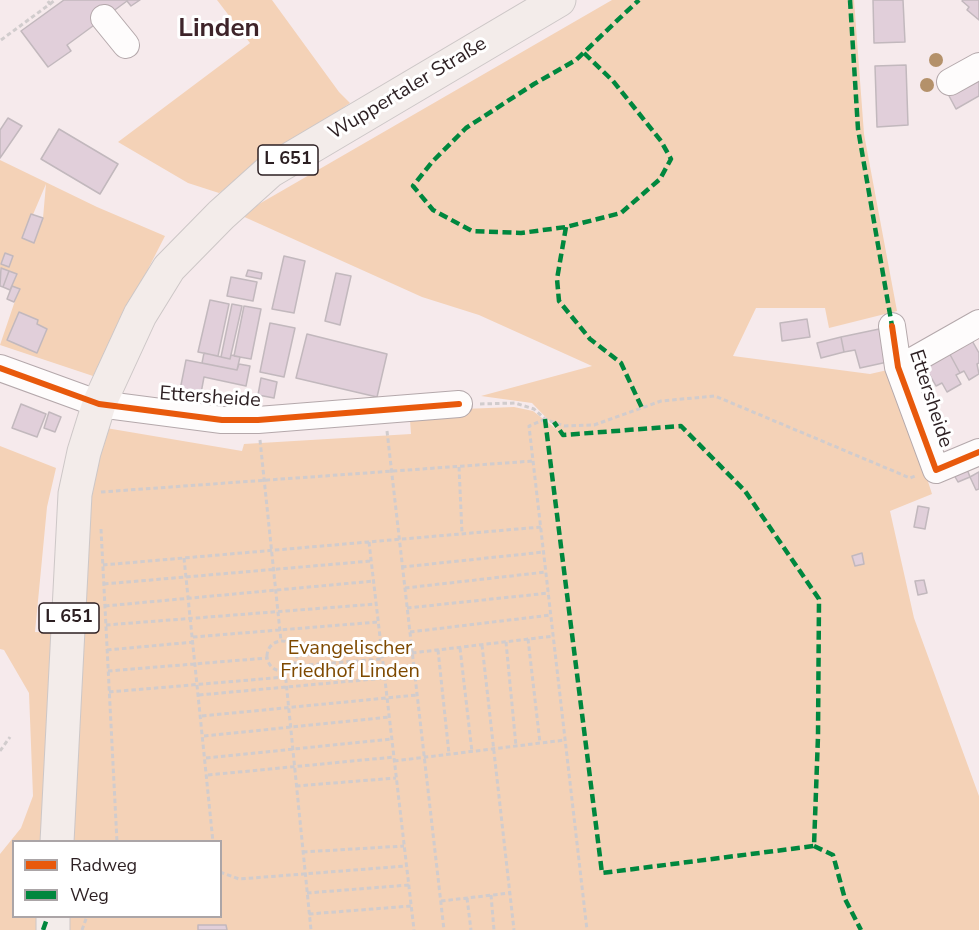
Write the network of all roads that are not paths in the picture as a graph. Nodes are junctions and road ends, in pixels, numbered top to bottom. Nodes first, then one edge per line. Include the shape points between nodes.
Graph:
1 (559, 0) edge
2 (104, 18) dead end
3 (126, 45) dead end
4 (979, 66) edge
5 (950, 82) dead end
6 (979, 323) edge
7 (892, 326) dead end
8 (912, 361) dead end
9 (0, 368) edge
10 (99, 404) junction
11 (459, 404) road end
12 (979, 452) edge
13 (57, 840) edge

1 - 10 main road, Wuppertaler Straße / L 651 via 270,171 221,214 170,268 140,315
2 - 3 street
4 - 5 street
6 - 8 street
7 - 12 street, Ettersheide via 898,367 936,470
9 - 10 street, Ettersheide
10 - 11 street, Ettersheide via 222,420 258,420
10 - 13 main road, Wuppertaler Straße / L 651 via 75,494

